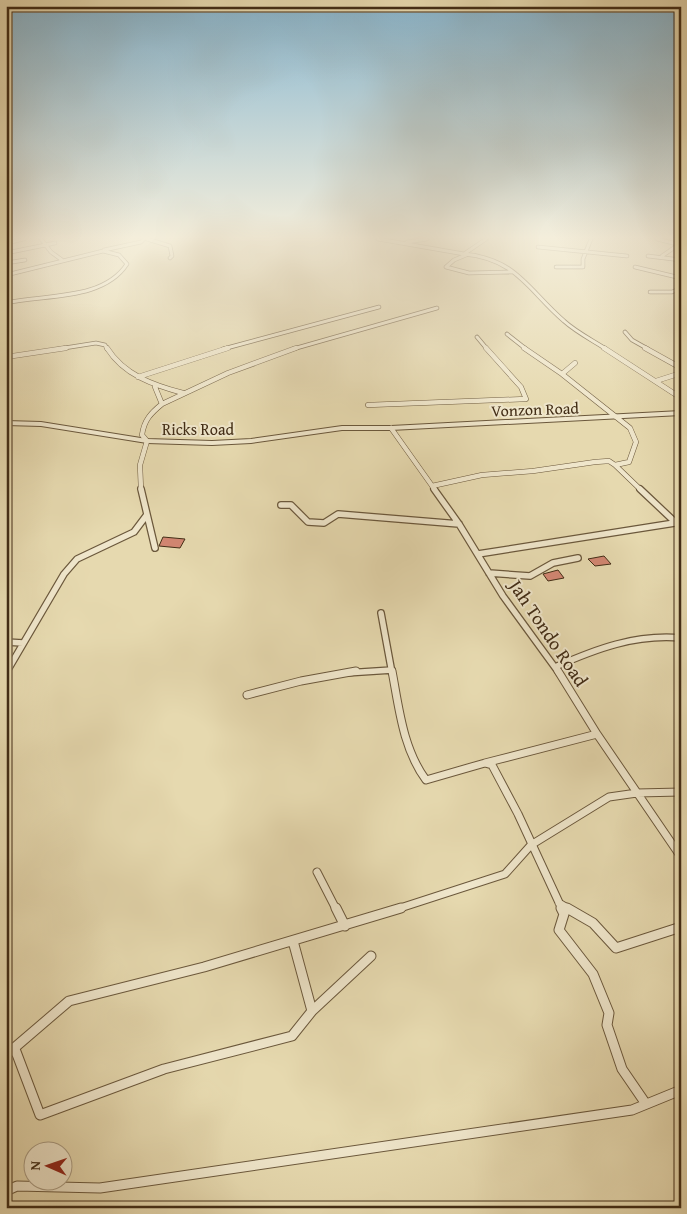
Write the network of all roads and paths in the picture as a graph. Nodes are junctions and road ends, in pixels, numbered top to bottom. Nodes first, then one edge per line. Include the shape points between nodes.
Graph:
1 (52, 296) edge
2 (539, 296) edge
3 (6, 303) edge
4 (379, 307) dead end
5 (437, 308) dead end
6 (624, 332) dead end
7 (507, 334) dead end
8 (477, 337) dead end
9 (6, 357) edge
10 (575, 363) dead end
11 (681, 368) edge
12 (562, 374) junction
13 (681, 374) edge
14 (138, 377) junction
15 (656, 381) junction
16 (155, 387) junction
17 (183, 392) junction
18 (681, 398) edge
19 (162, 404) junction
20 (368, 405) dead end
21 (681, 413) edge
22 (617, 418) junction
23 (6, 423) edge
24 (391, 428) junction
25 (147, 441) junction
26 (615, 466) junction
27 (432, 486) junction
28 (281, 505) dead end
29 (146, 516) junction
30 (678, 522) edge
31 (459, 524) junction
32 (155, 548) dead end
33 (478, 554) junction
34 (578, 558) dead end
35 (489, 572) junction
36 (381, 613) dead end
37 (681, 638) edge
38 (6, 642) edge
39 (24, 643) junction
40 (555, 667) junction
41 (392, 670) junction
42 (6, 673) edge
43 (247, 695) dead end
44 (597, 734) junction
45 (485, 763) junction
46 (681, 792) edge
47 (637, 793) junction
48 (531, 845) junction
49 (681, 857) edge
50 (317, 872) dead end
51 (558, 903) junction
52 (345, 926) junction
53 (681, 926) edge
54 (293, 941) junction
55 (371, 956) dead end
56 (312, 1011) junction
57 (15, 1049) junction
58 (6, 1055) edge
59 (681, 1090) edge
60 (646, 1104) junction
61 (6, 1190) edge

1 - 3 street
2 - 15 street via 566,323
4 - 14 street via 208,353
5 - 17 street via 285,351
6 - 11 street
7 - 12 street
8 - 20 street via 521,387 526,399
9 - 14 street via 96,343 105,346 117,363
10 - 12 street
12 - 22 street
13 - 15 street
14 - 16 street
15 - 18 street
16 - 17 street
16 - 19 street
17 - 19 street
19 - 25 street via 144,419 142,434
21 - 22 street, Vonzon Road
22 - 24 street, Vonzon Road
22 - 26 street via 630,428 636,442 629,462
23 - 25 street, Ricks Road via 41,424
24 - 25 street, Ricks Road via 342,428 251,441
24 - 27 street, Jah Tondo Road
25 - 29 street via 142,452 141,474
26 - 27 street via 608,461 595,462 482,475
26 - 30 street
27 - 31 street, Jah Tondo Road
28 - 31 street via 291,505 308,522 324,523 338,514
29 - 32 street
29 - 39 street via 134,532 77,560 64,574
30 - 33 street
31 - 33 street, Jah Tondo Road
33 - 35 street, Jah Tondo Road
34 - 35 street via 552,563 530,576
35 - 40 street, Jah Tondo Road
36 - 41 street
37 - 40 street via 636,637 588,652
38 - 39 street
39 - 42 street
40 - 44 street, Jah Tondo Road
41 - 43 street via 367,669 299,679
41 - 45 street via 402,726 418,769 426,780
44 - 45 street
44 - 47 street, Jah Tondo Road
45 - 48 street via 492,765
46 - 47 street
47 - 48 street via 609,797
47 - 49 street, Jah Tondo Road
48 - 51 street
48 - 52 street via 505,874
50 - 52 street
51 - 53 street via 593,923 616,948
51 - 60 street via 564,914 559,930 593,974 609,1013 607,1025 622,1069
52 - 54 street
54 - 56 street
54 - 57 street via 69,1001
55 - 56 street
56 - 57 street via 292,1036 164,1070 40,1115
57 - 58 street
59 - 60 street
60 - 61 street via 632,1110 100,1188 17,1186

